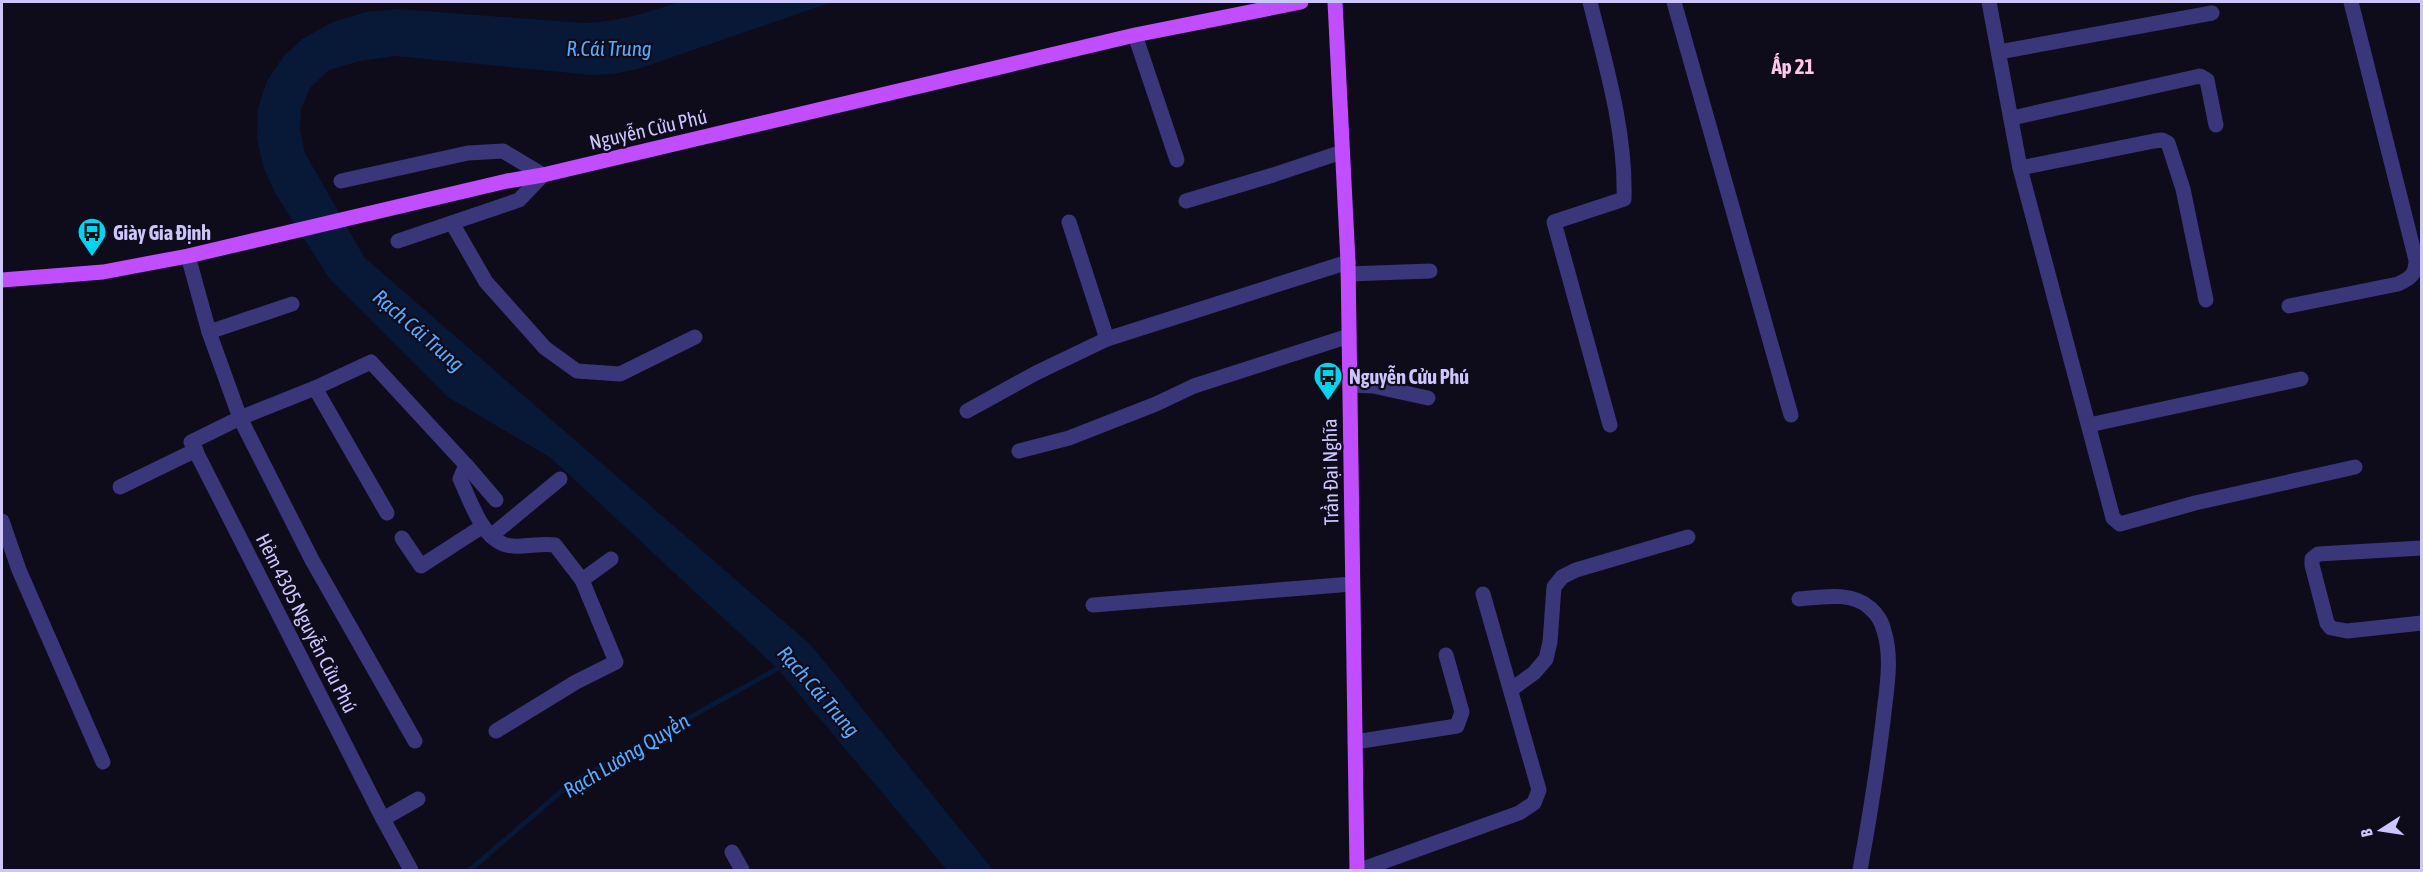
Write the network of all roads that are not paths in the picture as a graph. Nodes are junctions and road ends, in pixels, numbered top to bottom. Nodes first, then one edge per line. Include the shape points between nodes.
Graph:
1 (1295, 2) edge
2 (1335, 2) edge
3 (1590, 2) edge
4 (1674, 2) edge
5 (1989, 2) edge
6 (2351, 2) edge
7 (2211, 13) dead end
8 (1135, 35) junction
9 (1999, 52) junction
10 (2012, 118) junction
11 (2216, 124) dead end
12 (1342, 152) junction
13 (1177, 160) dead end
14 (2020, 168) junction
15 (543, 175) junction
16 (341, 181) dead end
17 (1186, 201) dead end
18 (1069, 222) dead end
19 (452, 223) junction
20 (398, 241) dead end
21 (188, 256) junction
22 (1348, 268) junction
23 (1430, 271) dead end
24 (2, 280) edge
25 (2206, 300) dead end
26 (292, 304) dead end
27 (2289, 306) dead end
28 (209, 332) junction
29 (1349, 336) junction
30 (694, 337) dead end
31 (1107, 339) junction
32 (2301, 379) dead end
33 (1350, 385) junction
34 (315, 388) junction
35 (1428, 398) dead end
36 (967, 411) dead end
37 (1791, 415) dead end
38 (240, 418) junction
39 (1610, 425) dead end
40 (2088, 425) junction
41 (196, 450) junction
42 (1019, 451) dead end
43 (466, 465) junction
44 (2355, 467) dead end
45 (560, 480) dead end
46 (120, 487) dead end
47 (496, 500) dead end
48 (387, 513) dead end
49 (2, 521) edge
50 (487, 531) junction
51 (1688, 537) dead end
52 (402, 538) dead end
53 (2421, 548) edge
54 (612, 559) dead end
55 (582, 580) junction
56 (1352, 584) junction
57 (1483, 594) dead end
58 (1799, 599) dead end
59 (1093, 605) dead end
60 (2421, 623) edge
61 (1446, 655) dead end
62 (1512, 689) junction
63 (496, 730) dead end
64 (415, 741) dead end
65 (1355, 742) junction
66 (103, 762) dead end
67 (418, 799) dead end
68 (383, 819) junction
69 (732, 852) dead end
70 (411, 870) edge
71 (742, 870) edge
72 (1358, 870) edge
73 (1860, 870) edge

1 - 8 main road, Nguyễn Cửu Phú
2 - 12 main road, Trần Đại Nghĩa
3 - 39 street via 1612,89 1625,171 1624,200 1554,222
4 - 37 street
5 - 9 street
6 - 27 street via 2416,270 2411,278 2398,284
7 - 9 street
8 - 13 street
8 - 15 main road, Nguyễn Cửu Phú
9 - 10 street
10 - 11 street via 2200,76 2207,80
10 - 14 street
12 - 17 street
12 - 22 main road, Trần Đại Nghĩa
14 - 25 street via 2154,141 2168,143 2183,189
14 - 40 street
15 - 16 street via 503,152 468,153
15 - 19 street via 519,200
15 - 21 main road, Nguyễn Cửu Phú
18 - 31 street
19 - 20 street
19 - 30 street via 486,282 545,348 577,370 620,374
21 - 24 main road, Nguyễn Cửu Phú via 103,272
21 - 28 street, Hẻm 4305 Nguyễn Cửu Phú
22 - 23 street
22 - 29 main road, Trần Đại Nghĩa
22 - 31 street
26 - 28 street
28 - 38 street, Hẻm 4305 Nguyễn Cửu Phú
29 - 33 main road, Trần Đại Nghĩa
29 - 42 street via 1194,386 1069,438
31 - 36 street
32 - 40 street
33 - 35 street
33 - 56 main road, Trần Đại Nghĩa
34 - 38 street
34 - 43 street via 371,362
34 - 48 street
38 - 41 street via 191,442
38 - 64 street, Hẻm 4305 Nguyễn Cửu Phú via 312,560
40 - 44 street via 2113,518 2120,524
41 - 46 street
41 - 68 street, Hẻm 4305 Nguyễn Cửu Phú
43 - 47 street
43 - 50 street via 460,479
45 - 50 street
49 - 66 street via 19,570
50 - 52 street via 421,566
50 - 55 street via 507,546 555,545
51 - 62 street via 1562,577 1554,587 1546,659
53 - 60 street via 2318,554 2312,559 2331,628 2347,631
54 - 55 street
55 - 63 street via 616,662
56 - 59 street
56 - 65 main road, Trần Đại Nghĩa
57 - 62 street
58 - 73 street via 1829,596 1856,600 1873,611 1884,631 1888,677
61 - 65 street via 1462,712 1457,726
62 - 72 street via 1539,790 1534,803 1519,813
65 - 72 main road, Trần Đại Nghĩa
67 - 68 street
68 - 70 street, Hẻm 4305 Nguyễn Cửu Phú
69 - 71 street

